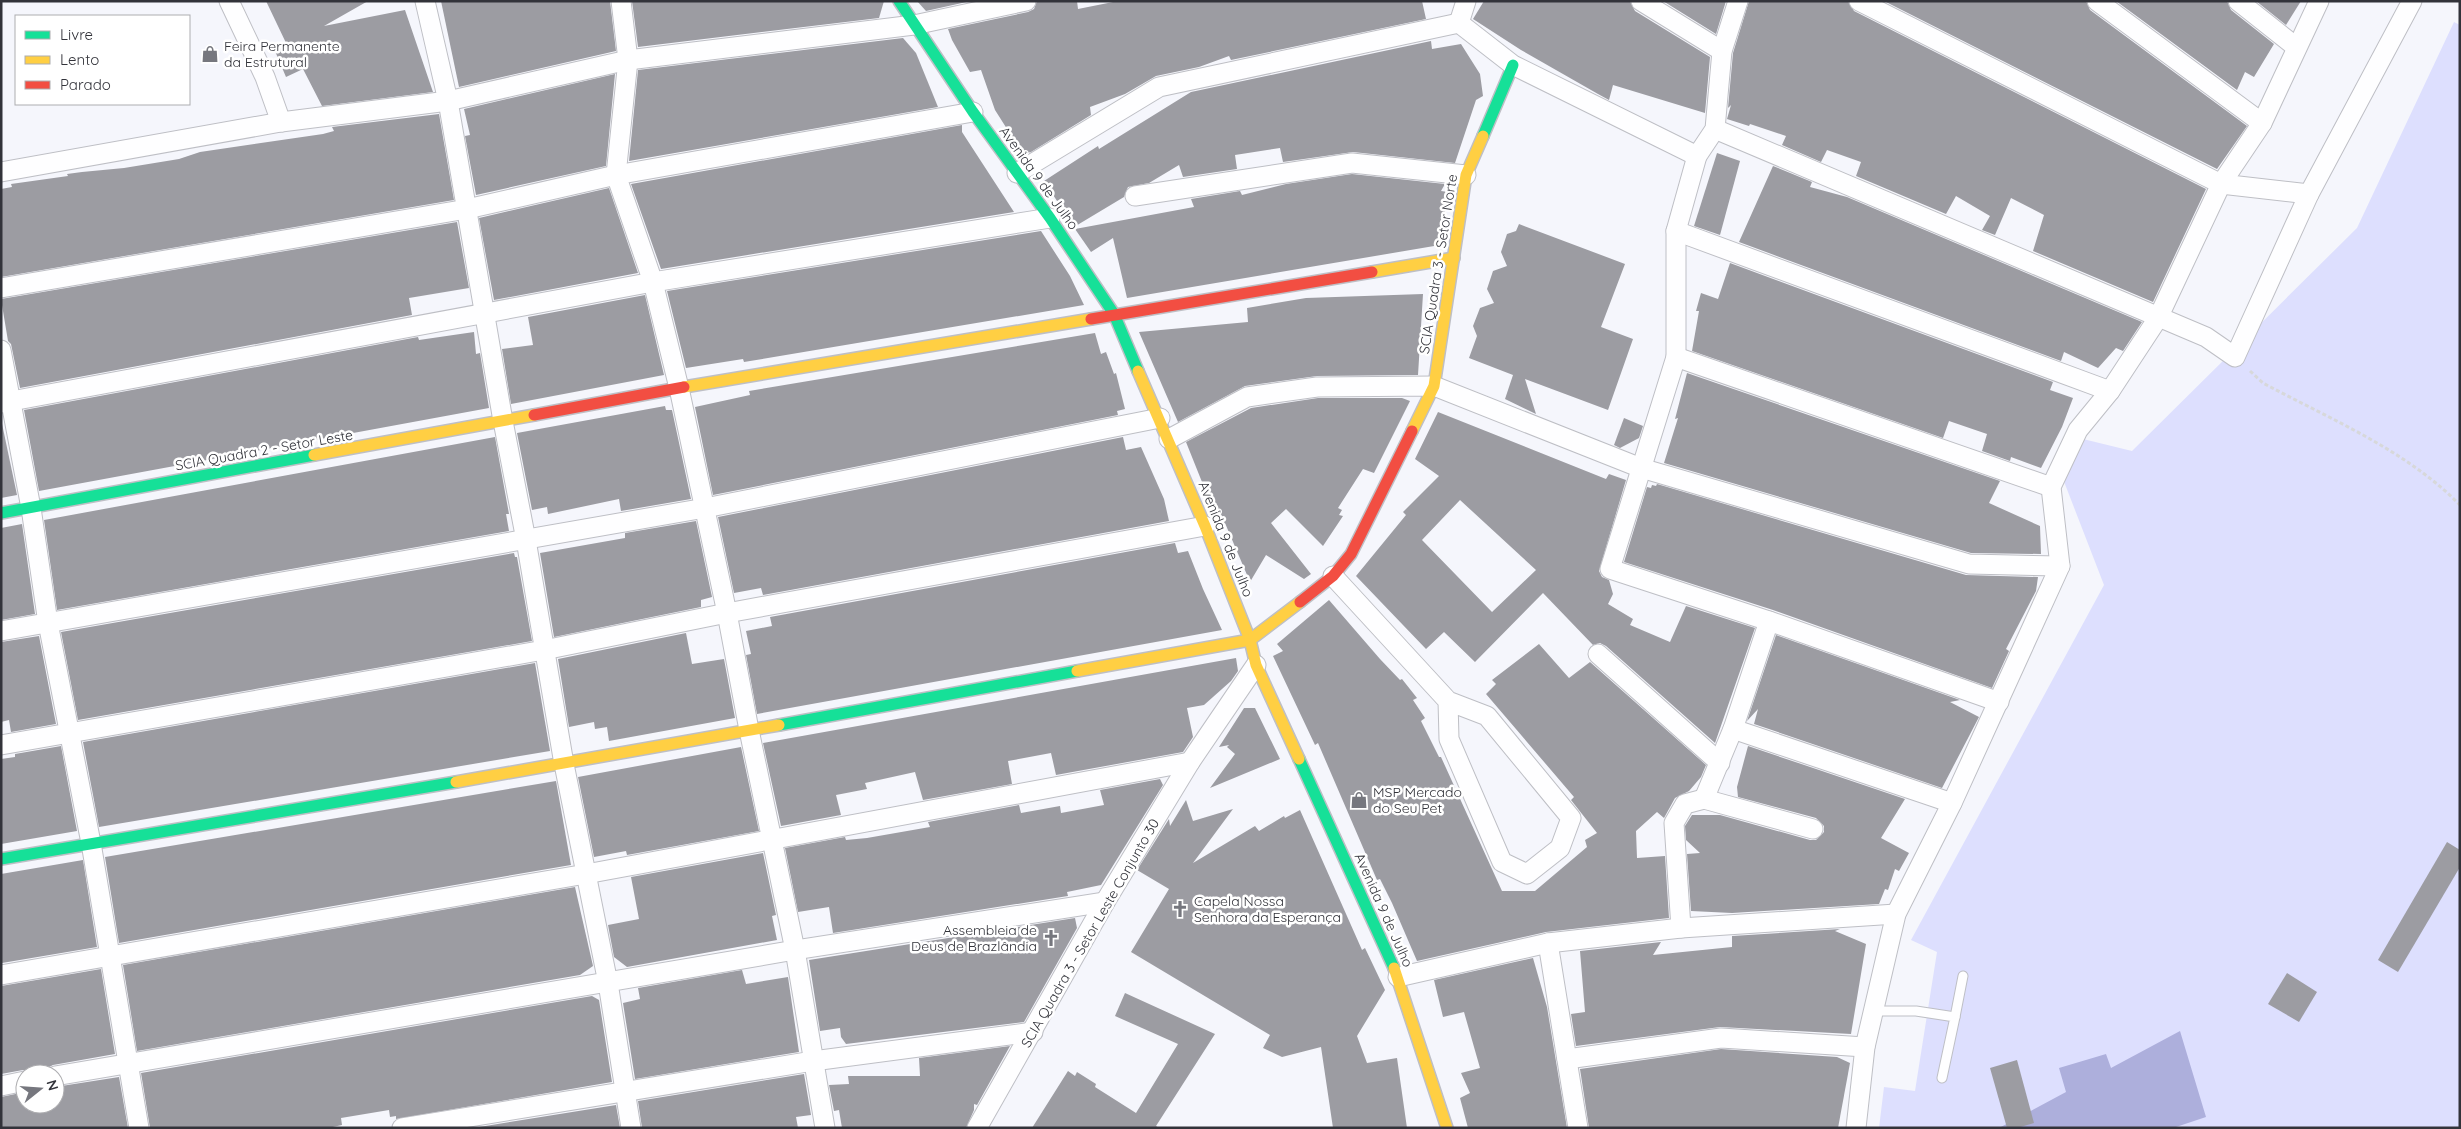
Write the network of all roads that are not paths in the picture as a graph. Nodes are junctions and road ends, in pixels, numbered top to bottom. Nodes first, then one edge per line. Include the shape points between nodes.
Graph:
1 (229, 1) edge
2 (425, 1) edge
3 (621, 1) edge
4 (899, 1) edge
5 (1026, 1) edge
6 (1466, 1) edge
7 (1641, 1) edge
8 (1738, 1) edge
9 (1859, 1) edge
10 (2097, 1) edge
11 (2238, 1) edge
12 (2319, 1) edge
13 (2412, 1) edge
14 (1459, 23) junction
15 (914, 25) junction
16 (2296, 47) junction
17 (1722, 51) junction
18 (628, 60) junction
19 (1513, 65) junction
20 (448, 101) junction
21 (973, 112) junction
22 (281, 122) junction
23 (2262, 123) junction
24 (1715, 129) junction
25 (1697, 156) junction
26 (1, 172) edge
27 (1017, 173) junction
28 (616, 175) junction
29 (1466, 175) junction
30 (2221, 184) junction
31 (2309, 194) junction
32 (1135, 196) dead end
33 (467, 209) junction
34 (1050, 218) junction
35 (1676, 232) junction
36 (1454, 258) junction
37 (653, 282) junction
38 (1, 288) edge
39 (485, 312) junction
40 (1114, 314) junction
41 (2158, 318) junction
42 (1, 350) edge
43 (1676, 358) junction
44 (1434, 386) junction
45 (679, 388) junction
46 (2110, 391) junction
47 (6, 402) edge
48 (1160, 418) junction
49 (502, 421) junction
50 (1169, 438) junction
51 (1641, 468) junction
52 (2051, 487) junction
53 (31, 508) junction
54 (705, 508) junction
55 (1, 514) edge
56 (1205, 526) junction
57 (526, 540) junction
58 (2060, 566) junction
59 (1333, 576) junction
60 (727, 613) junction
61 (1769, 621) junction
62 (48, 622) junction
63 (1, 631) edge
64 (1250, 640) junction
65 (544, 650) junction
66 (1598, 654) dead end
67 (1256, 665) junction
68 (1448, 701) junction
69 (1998, 702) junction
70 (1733, 729) junction
71 (749, 730) junction
72 (70, 732) junction
73 (1, 745) edge
74 (1190, 762) junction
75 (1720, 763) junction
76 (564, 764) junction
77 (1704, 799) junction
78 (1952, 803) junction
79 (1813, 829) dead end
80 (771, 839) junction
81 (91, 843) junction
82 (1, 859) edge
83 (586, 874) junction
84 (1105, 902) junction
85 (1896, 914) junction
86 (1681, 928) junction
87 (1548, 943) junction
88 (795, 950) junction
89 (110, 956) junction
90 (1, 976) edge
91 (1963, 976) dead end
92 (1398, 977) junction
93 (608, 982) junction
94 (1873, 1012) junction
95 (1955, 1017) junction
96 (1033, 1032) junction
97 (1865, 1047) junction
98 (1567, 1059) junction
99 (813, 1061) junction
100 (127, 1063) junction
101 (65, 1074) edge
102 (1942, 1078) dead end
103 (15, 1084) edge
104 (1, 1086) edge
105 (626, 1091) junction
106 (139, 1128) edge
107 (402, 1128) edge
108 (631, 1128) edge
109 (825, 1128) edge
110 (977, 1128) edge
111 (1447, 1128) edge
112 (1578, 1128) edge
113 (1856, 1128) edge

1 - 22 street
2 - 20 street
3 - 18 street
4 - 15 street, Avenida 9 de Julho
5 - 15 street
6 - 14 street
7 - 17 street
8 - 17 street
9 - 30 street
10 - 23 street
11 - 16 street
12 - 16 street
13 - 31 street
14 - 19 street
14 - 27 street via 1159,87
15 - 18 street
15 - 21 street, Avenida 9 de Julho
16 - 23 street
17 - 24 street
18 - 20 street
18 - 28 street
19 - 25 street
19 - 29 street, SCIA Quadra 3 - Setor Norte
20 - 22 street
20 - 33 street
21 - 27 street, Avenida 9 de Julho
21 - 28 street
22 - 26 street
23 - 30 street
24 - 25 street
24 - 41 street
25 - 35 street
27 - 34 street, Avenida 9 de Julho
28 - 33 street
28 - 37 street
29 - 32 street via 1352,163
29 - 36 street, SCIA Quadra 3 - Setor Norte
30 - 31 street
30 - 41 street
31 - 41 street via 2236,357 2206,337
33 - 38 street
33 - 39 street
34 - 37 street
34 - 40 street, Avenida 9 de Julho
35 - 43 street
35 - 46 street
36 - 40 street, SCIA Quadra 2 - Setor Leste
36 - 44 street, SCIA Quadra 3 - Setor Norte
37 - 39 street
37 - 45 street
39 - 47 street
39 - 49 street
40 - 45 street, SCIA Quadra 2 - Setor Leste
40 - 48 street, Avenida 9 de Julho
41 - 46 street
42 - 47 street
43 - 51 street
43 - 52 street
44 - 50 street via 1317,387 1247,397
44 - 51 street
44 - 59 street, SCIA Quadra 3 - Setor Norte via 1351,554
45 - 49 street, SCIA Quadra 2 - Setor Leste
45 - 54 street
46 - 52 street via 2078,430
47 - 53 street
48 - 50 street, Avenida 9 de Julho
48 - 54 street
49 - 53 street, SCIA Quadra 2 - Setor Leste
49 - 57 street
50 - 56 street, Avenida 9 de Julho
51 - 58 street via 1969,564
51 - 61 street via 1610,569
52 - 58 street
53 - 55 street, SCIA Quadra 2 - Setor Leste
53 - 62 street
54 - 57 street
54 - 60 street
56 - 60 street
56 - 64 street, Avenida 9 de Julho
57 - 62 street
57 - 65 street
58 - 69 street
59 - 64 street, SCIA Quadra 3 - Setor Norte
59 - 68 street
60 - 65 street
60 - 71 street
61 - 69 street
61 - 70 street
62 - 63 street
62 - 72 street
64 - 67 street, Avenida 9 de Julho
64 - 71 street
65 - 72 street
65 - 76 street
66 - 75 street
67 - 74 street, SCIA Quadra 3 - Setor Leste Conjunto 30
67 - 92 street, Avenida 9 de Julho
68 - 68 street via 1449,739 1502,862 1527,874 1560,848 1572,818 1487,716
69 - 78 street
70 - 75 street
70 - 78 street
71 - 76 street
71 - 80 street
72 - 73 street
72 - 81 street
74 - 80 street
74 - 84 street, SCIA Quadra 3 - Setor Leste Conjunto 30
75 - 77 street
76 - 81 street
76 - 83 street
77 - 79 street
77 - 86 street via 1685,804 1674,824
78 - 85 street
80 - 83 street
80 - 88 street
81 - 82 street
81 - 89 street
83 - 89 street
83 - 93 street
84 - 88 street
84 - 96 street, SCIA Quadra 3 - Setor Leste Conjunto 30
85 - 86 street
85 - 94 street
86 - 87 street
87 - 92 street
87 - 98 street
88 - 93 street
88 - 99 street
89 - 90 street
89 - 100 street
91 - 95 lane
92 - 111 street, Avenida 9 de Julho
93 - 100 street
93 - 105 street
94 - 95 lane via 1916,1011
94 - 97 street
95 - 102 lane
96 - 99 street
96 - 110 street, SCIA Quadra 3 - Setor Leste Conjunto 30
97 - 98 street via 1721,1038
97 - 113 street
98 - 112 street
99 - 105 street
99 - 109 street
100 - 101 street
100 - 106 street
103 - 104 street
105 - 107 street
105 - 108 street

